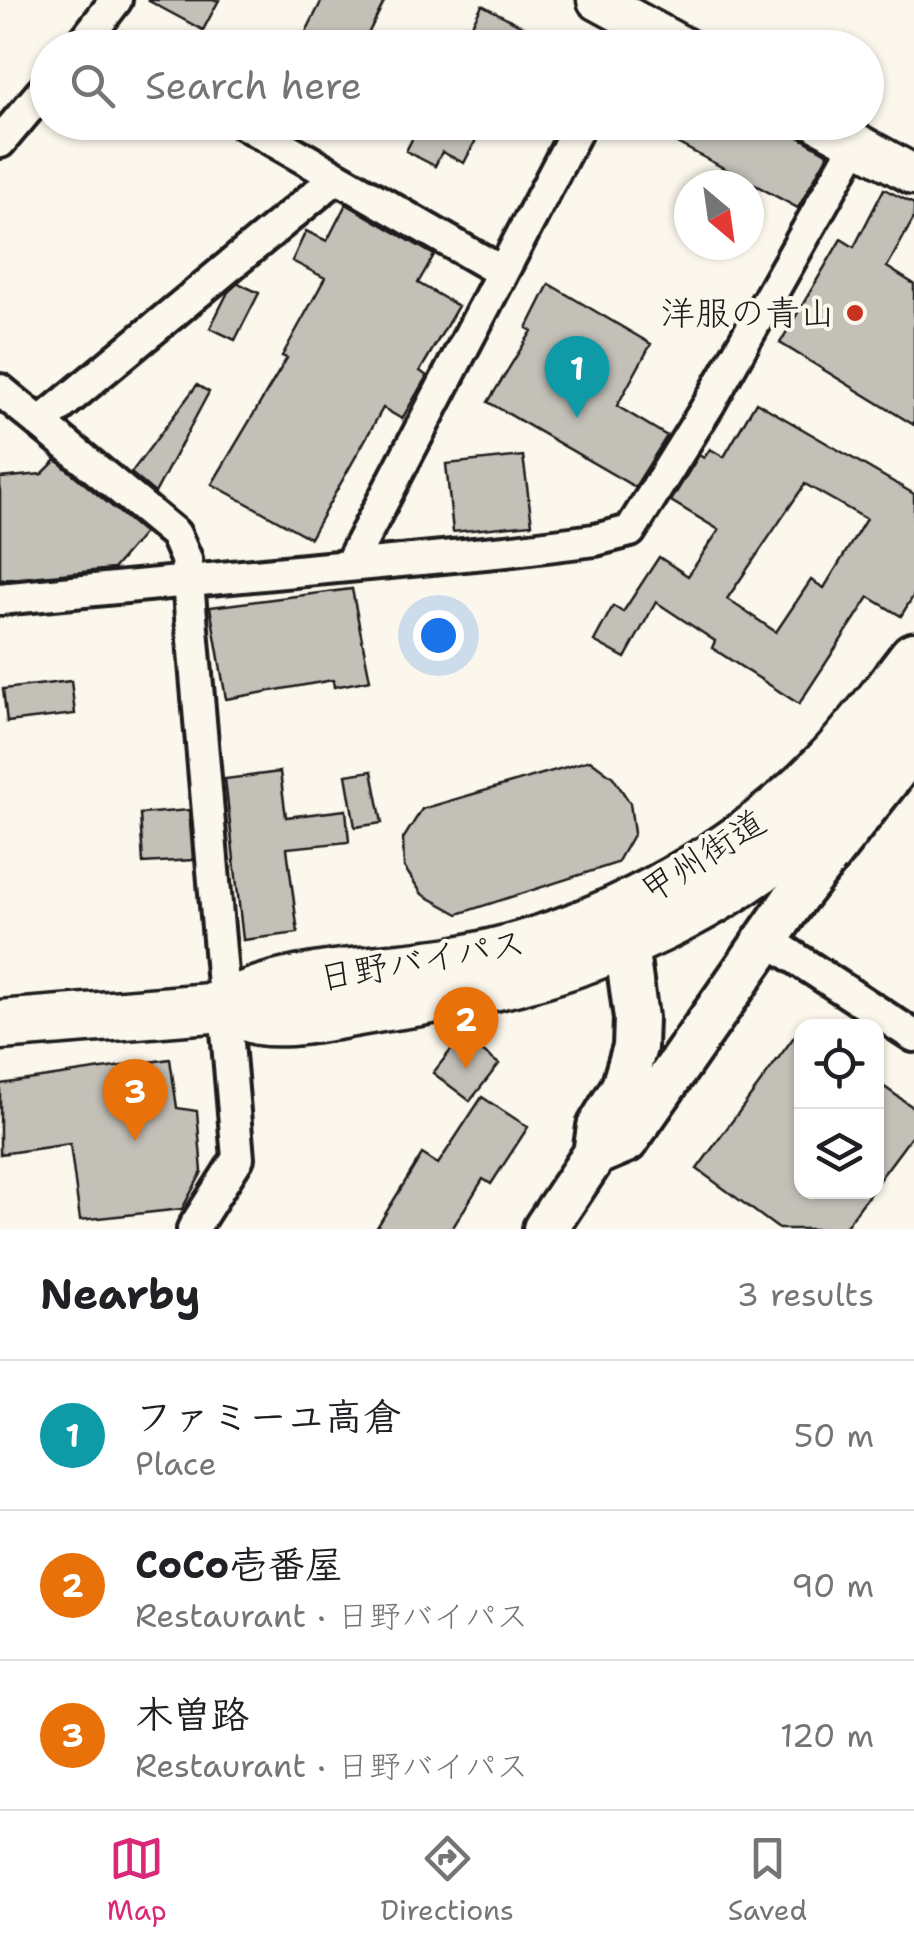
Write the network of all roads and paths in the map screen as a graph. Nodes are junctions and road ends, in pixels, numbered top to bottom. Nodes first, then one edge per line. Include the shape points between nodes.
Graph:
1 (597, 0) edge
2 (625, 30) edge
3 (30, 106) edge
4 (273, 140) edge
5 (572, 140) edge
6 (849, 140) edge
7 (0, 142) edge
8 (856, 144) junction
9 (914, 175) edge
10 (337, 177) junction
11 (502, 272) junction
12 (0, 390) edge
13 (40, 423) junction
14 (351, 562) junction
15 (189, 580) junction
16 (0, 599) edge
17 (914, 657) edge
18 (914, 717) edge
19 (914, 744) edge
20 (624, 927) junction
21 (768, 940) junction
22 (223, 1007) junction
23 (0, 1024) edge
24 (914, 1036) edge
25 (595, 1154) junction
26 (193, 1229) edge
27 (545, 1229) edge

1 - 2 street
3 - 7 street
4 - 10 street
5 - 11 street
6 - 8 street
8 - 9 street
8 - 14 street via 630,531 524,549
10 - 11 street
10 - 13 street
11 - 14 street
12 - 13 street
13 - 15 street via 175,534
14 - 15 street
15 - 16 street
15 - 22 street
17 - 20 highway, 甲州街道 via 826,765
18 - 20 highway, 日野バイパス via 856,788 805,836 728,891
19 - 21 main road, 甲州街道
20 - 22 highway, 日野バイパス via 563,969 413,1002 260,1020
20 - 25 main road, 甲州街道 via 634,1047 624,1087 599,1127
21 - 24 street
21 - 25 main road, 甲州街道 via 626,1141
22 - 23 highway, 日野バイパス
22 - 26 street via 238,1158
25 - 27 main road, 甲州街道

